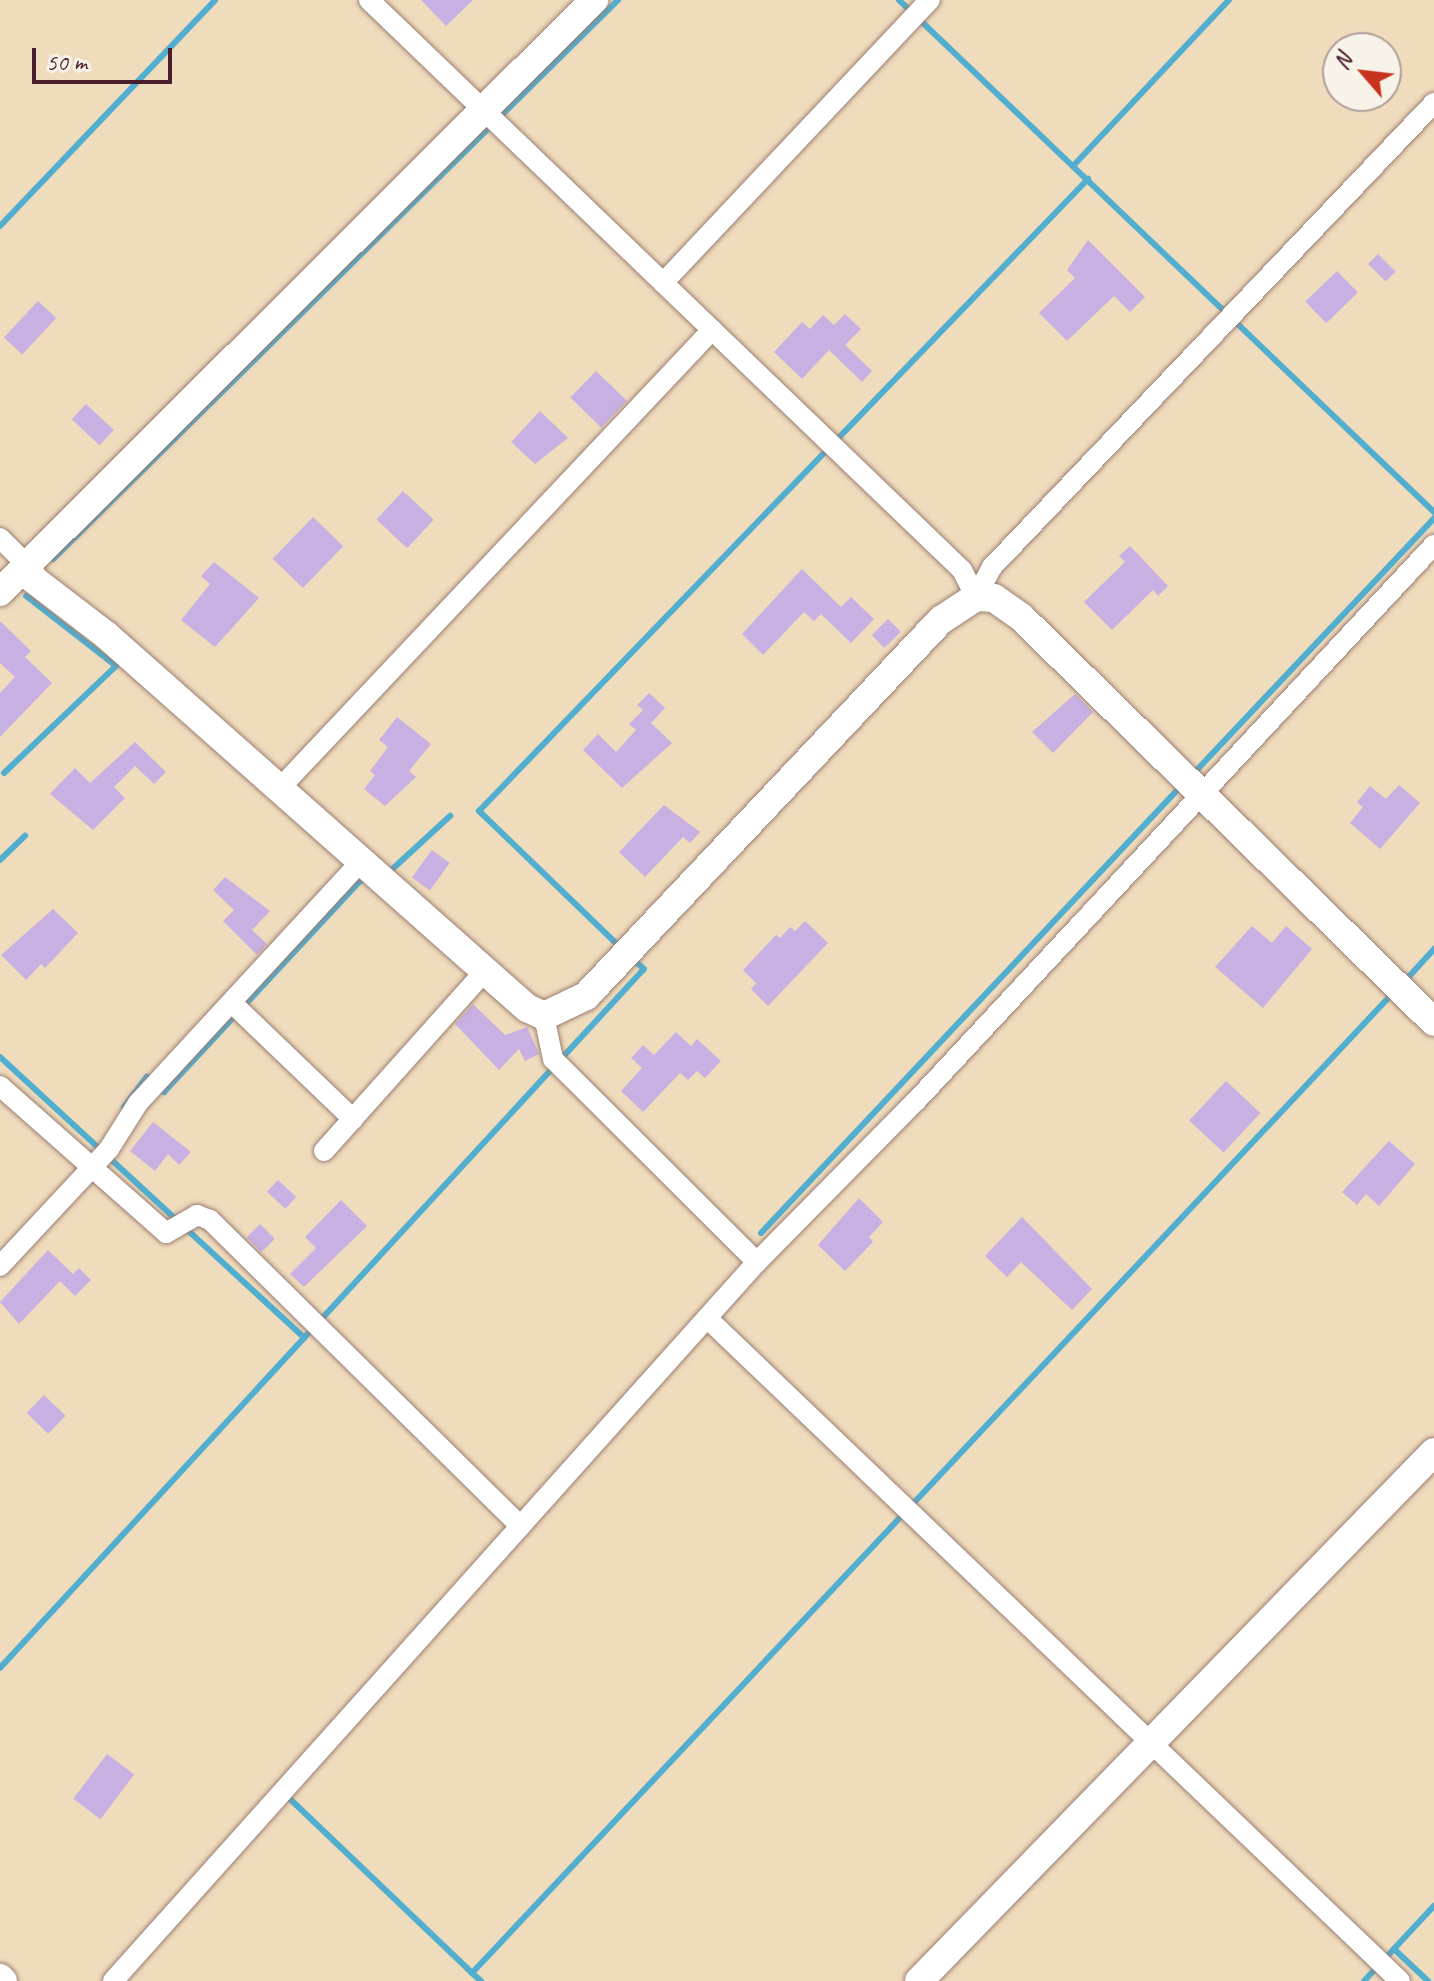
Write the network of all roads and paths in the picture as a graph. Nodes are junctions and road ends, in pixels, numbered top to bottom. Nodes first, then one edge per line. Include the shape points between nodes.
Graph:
1 (369, 0) edge
2 (594, 0) edge
3 (921, 10) edge
4 (1434, 103) edge
5 (490, 117) junction
6 (663, 283) junction
7 (712, 330) junction
8 (0, 538) edge
9 (1434, 545) edge
10 (27, 565) junction
11 (0, 592) edge
12 (976, 597) junction
13 (1190, 786) junction
14 (280, 788) junction
15 (372, 871) junction
16 (485, 971) junction
17 (238, 1009) junction
18 (544, 1016) junction
19 (1434, 1022) edge
20 (0, 1086) edge
21 (353, 1119) junction
22 (324, 1151) dead end
23 (101, 1158) junction
24 (757, 1262) junction
25 (0, 1266) edge
26 (707, 1318) junction
27 (1434, 1452) edge
28 (520, 1526) junction
29 (1151, 1743) junction
30 (1395, 1977) edge
31 (113, 1981) edge
32 (919, 1981) edge

1 - 5 street
2 - 5 street
3 - 6 street
4 - 12 street via 992,567
5 - 6 street
5 - 10 street
6 - 7 street
7 - 12 street via 962,570
7 - 14 street
8 - 10 street
9 - 13 street
10 - 11 street
10 - 14 street via 33,579 106,635
12 - 13 street via 994,598 1021,617
12 - 18 street via 941,620 586,996
13 - 19 street
13 - 24 street via 916,1101
14 - 15 street
15 - 16 street
15 - 17 street
16 - 18 street
16 - 21 street
17 - 21 street
17 - 23 street via 156,1085
18 - 24 street via 557,1063
20 - 23 street
21 - 22 street
23 - 25 street
23 - 28 street via 166,1233 197,1215 210,1220
24 - 26 street
26 - 28 street
26 - 29 street
27 - 29 street
28 - 31 street
29 - 30 street
29 - 32 street

